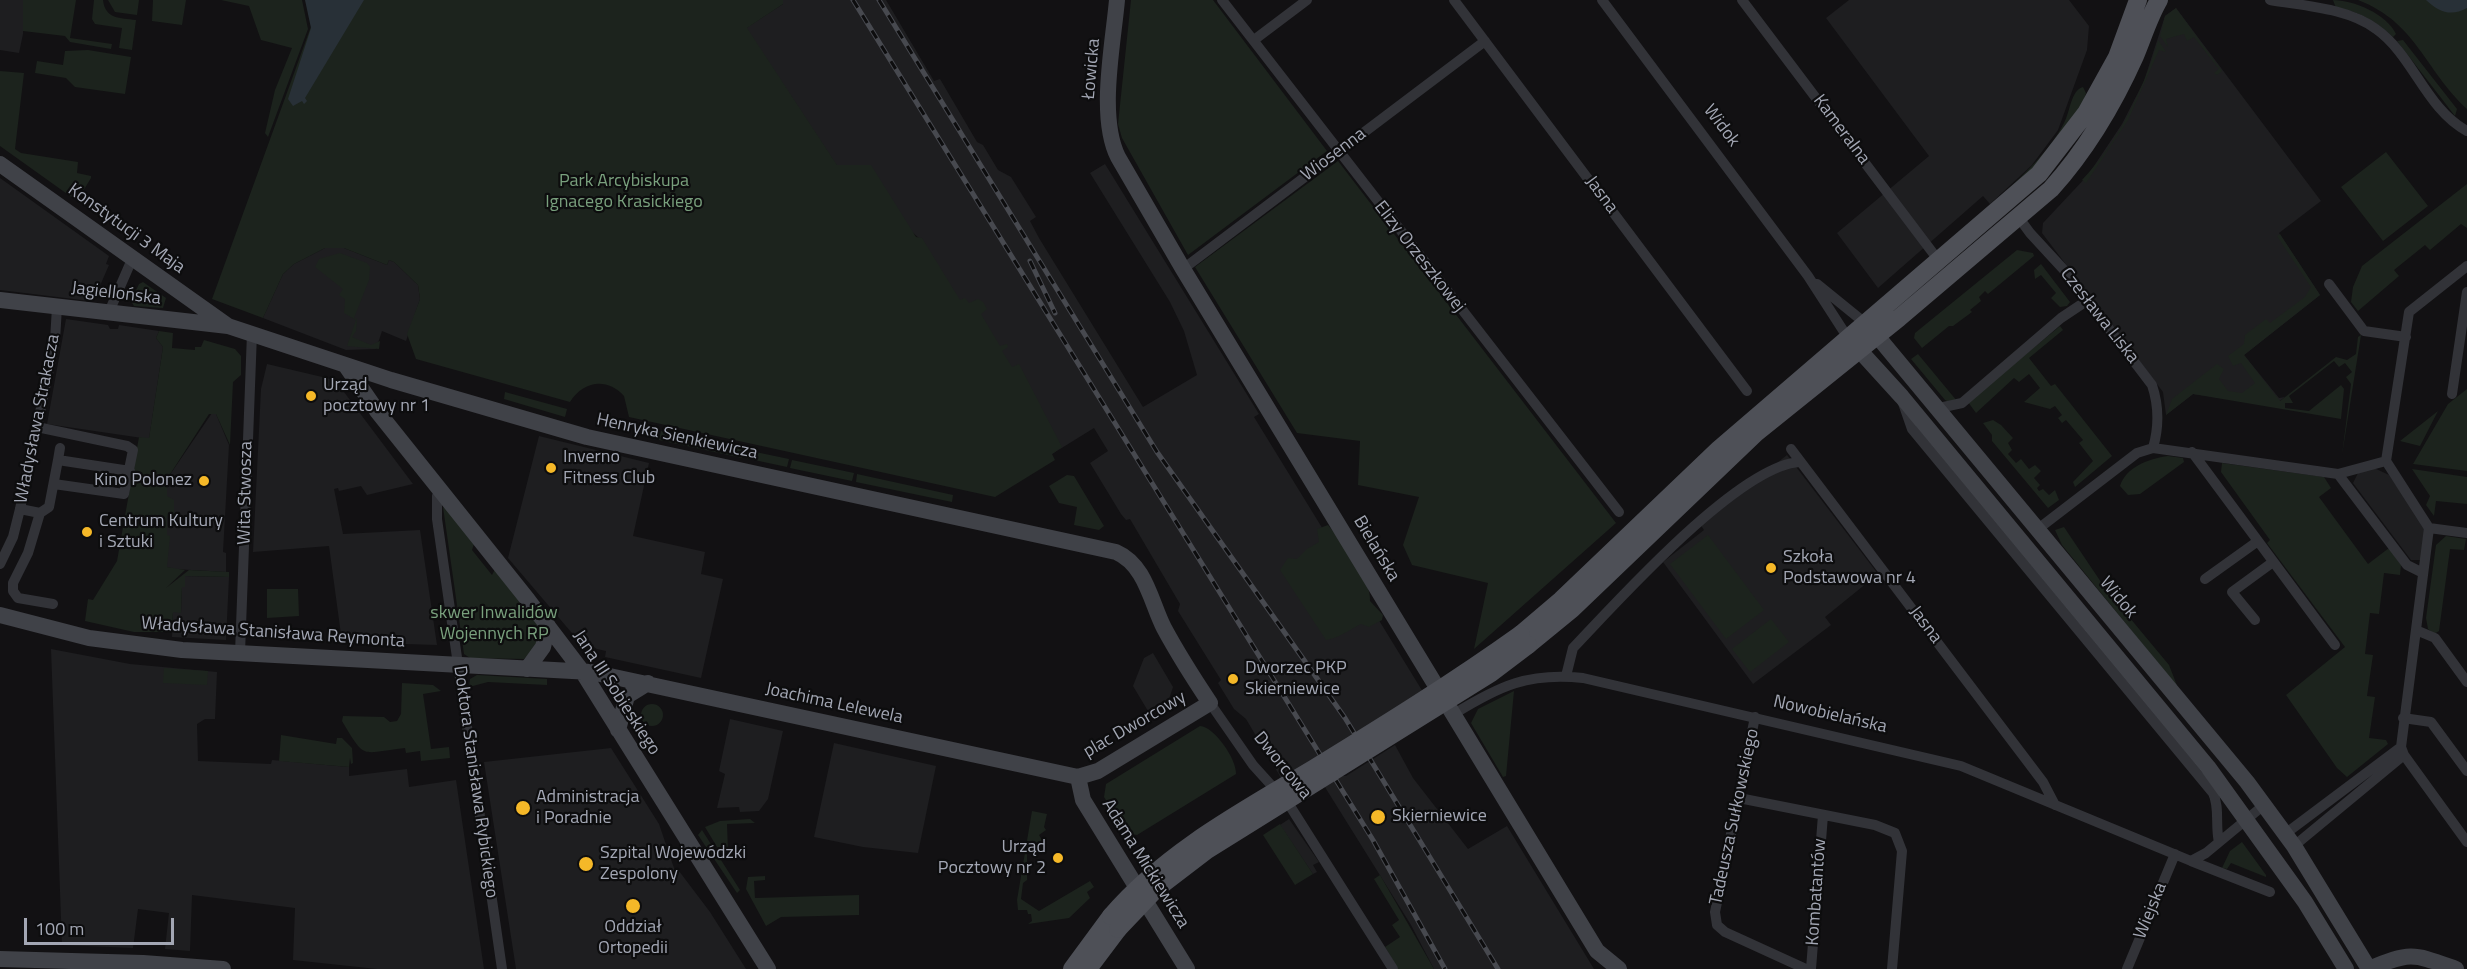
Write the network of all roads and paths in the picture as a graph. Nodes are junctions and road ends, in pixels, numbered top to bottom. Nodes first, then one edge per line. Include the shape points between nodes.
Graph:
1 (1117, 0) edge
2 (1222, 0) edge
3 (1307, 0) edge
4 (1454, 0) edge
5 (1602, 0) edge
6 (1742, 0) edge
7 (2138, 0) edge
8 (2159, 0) edge
9 (2270, 0) edge
10 (1254, 40) junction
11 (1485, 41) junction
12 (2467, 131) edge
13 (1111, 140) joint
14 (1338, 153) junction
15 (0, 164) edge
16 (2019, 194) junction
17 (2019, 218) junction
18 (133, 257) junction
19 (1939, 261) junction
20 (2467, 266) edge
21 (1183, 268) junction
22 (1808, 276) junction
23 (2329, 284) dead end
24 (180, 291) junction
25 (2467, 292) edge
26 (0, 300) edge
27 (2088, 300) junction
28 (57, 307) junction
29 (109, 312) junction
30 (173, 320) junction
31 (228, 326) junction
32 (1871, 328) junction
33 (252, 333) junction
34 (2406, 337) junction
35 (1853, 344) junction
36 (346, 366) junction
37 (1747, 391) dead end
38 (2452, 394) dead end
39 (1902, 397) junction
40 (1939, 408) junction
41 (37, 427) junction
42 (60, 448) dead end
43 (2153, 448) junction
44 (1791, 449) dead end
45 (2192, 452) junction
46 (58, 460) junction
47 (2386, 461) junction
48 (1800, 462) junction
49 (130, 471) junction
50 (2338, 474) junction
51 (54, 484) junction
52 (441, 489) junction
53 (20, 509) junction
54 (1619, 512) dead end
55 (40, 513) junction
56 (2429, 528) junction
57 (2038, 529) junction
58 (2467, 533) edge
59 (2258, 542) junction
60 (1125, 557) joint
61 (2273, 562) junction
62 (0, 564) edge
63 (2423, 573) junction
64 (2205, 579) dead end
65 (53, 604) dead end
66 (0, 615) edge
67 (2254, 620) dead end
68 (548, 626) junction
69 (2416, 630) junction
70 (2335, 645) dead end
71 (240, 653) junction
72 (457, 665) junction
73 (527, 669) junction
74 (582, 671) junction
75 (1566, 676) junction
76 (2467, 682) edge
77 (648, 683) junction
78 (1210, 703) junction
79 (1454, 714) junction
80 (1755, 717) junction
81 (2403, 718) junction
82 (618, 730) junction
83 (2402, 751) junction
84 (2467, 771) edge
85 (1078, 777) junction
86 (1739, 798) junction
87 (2055, 805) junction
88 (2265, 805) junction
89 (1823, 815) junction
90 (2247, 819) junction
91 (2290, 840) junction
92 (2219, 842) junction
93 (2467, 842) edge
94 (2175, 854) junction
95 (2191, 861) junction
96 (2270, 892) dead end
97 (1114, 923) junction
98 (0, 959) edge
99 (216, 969) edge
100 (502, 969) edge
101 (768, 969) edge
102 (1072, 969) edge
103 (1088, 969) edge
104 (1187, 969) edge
105 (1393, 969) edge
106 (1619, 969) edge
107 (1806, 969) edge
108 (1811, 969) edge
109 (1892, 969) edge
110 (2127, 969) edge
111 (2346, 969) edge
112 (2369, 969) edge
113 (2456, 969) edge

1 - 13 street, Łowicka via 1108,117
2 - 10 street, Elizy Orzeszkowej
3 - 10 street
4 - 11 street, Jasna
5 - 22 street, Widok
6 - 19 street, Kameralna
7 - 16 main road via 2116,57 2085,113 2061,148
8 - 17 main road via 2102,123 2068,170
9 - 12 street via 2352,17 2376,29 2391,42 2448,117
10 - 14 street, Elizy Orzeszkowej
11 - 14 street, Wiosenna
11 - 37 street, Jasna
13 - 21 street, Bielańska
14 - 21 street, Wiosenna
14 - 54 street, Elizy Orzeszkowej
15 - 18 street, Konstytucji 3 Maja
16 - 17 street
16 - 19 main road
17 - 27 street, Czesława Liska
17 - 32 main road
18 - 24 street, Konstytucji 3 Maja
18 - 29 street
19 - 32 main road
20 - 34 street via 2409,312
21 - 79 street, Bielańska
22 - 32 street, Widok
22 - 35 street, Widok
23 - 34 street via 2364,331
24 - 30 street via 183,310
24 - 31 street, Konstytucji 3 Maja
25 - 38 street
26 - 28 street, Jagiellońska
27 - 40 street via 2061,318 1962,403
27 - 43 street, Czesława Liska via 2152,386 2158,419
28 - 29 street, Jagiellońska
28 - 41 street, Władysława Strakacza via 55,340
29 - 30 street, Jagiellońska
30 - 31 street, Jagiellońska
31 - 33 street, Henryka Sienkiewicza
32 - 35 main road
32 - 40 street, Widok
33 - 36 street, Henryka Sienkiewicza
33 - 71 street, Wita Stwosza
34 - 47 street
35 - 39 street, Widok
35 - 97 main road, bridge via 1719,449 1524,640 1189,845 1140,886
36 - 52 street, Jana III Sobieskiego via 370,402
36 - 60 street, Henryka Sienkiewicza via 616,444 1073,542
39 - 90 street, Widok via 2184,737
39 - 92 street, Widok via 1912,429 2213,793
40 - 57 street, Widok
41 - 49 street via 129,447 133,452
41 - 53 street, Władysława Strakacza
42 - 46 street
43 - 45 street
43 - 57 street via 2137,453
44 - 48 street, Jasna
45 - 50 street
45 - 59 street
46 - 49 street
46 - 51 street
47 - 50 street
47 - 56 street
48 - 75 street via 1789,462 1762,474 1713,509 1573,648
48 - 87 street, Jasna via 2043,782
49 - 51 street via 126,492 120,495
50 - 63 street via 2407,566
51 - 55 street via 49,507
52 - 68 street, Jana III Sobieskiego
52 - 72 street, Doktora Stanisława Rybickiego via 437,496 437,519
53 - 55 street
53 - 62 street, Władysława Strakacza
55 - 65 street via 13,591 18,598
56 - 58 street
56 - 63 street
57 - 88 street, Widok
59 - 61 street
59 - 64 street
60 - 78 street, Dworcowa via 1138,571 1164,627
61 - 67 street via 2232,592
61 - 70 street
63 - 69 street
66 - 71 street, Władysława Stanisława Reymonta via 106,640
68 - 73 street via 543,647
68 - 74 street, Jana III Sobieskiego
69 - 76 street via 2435,638
69 - 81 street
71 - 72 street, Władysława Stanisława Reymonta
72 - 73 street, Władysława Stanisława Reymonta
72 - 100 street, Doktora Stanisława Rybickiego
73 - 74 street, Władysława Stanisława Reymonta
74 - 77 street, Joachima Lelewela
74 - 82 street, Jana III Sobieskiego
75 - 79 street, Nowobielańska via 1512,682
75 - 80 street, Nowobielańska
77 - 82 street via 627,696
77 - 85 street, Joachima Lelewela
78 - 85 street, plac Dworcowy via 1095,773
78 - 105 street, Dworcowa via 1253,765 1290,806
79 - 106 street, Bielańska via 1597,951
80 - 86 street, Tadeusza Sułkowskiego
80 - 87 street, Nowobielańska via 1961,766
81 - 83 street
81 - 84 street via 2431,722
82 - 101 street, Jana III Sobieskiego
83 - 91 street
83 - 93 street
85 - 104 street, Adama Mickiewicza via 1083,800
86 - 89 street
86 - 107 street, Tadeusza Sułkowskiego via 1715,912 1717,925
87 - 94 street, Nowobielańska
88 - 90 street
88 - 91 street, Widok
89 - 108 street, Kombatantów
89 - 109 street via 1885,827 1901,842
90 - 92 street
90 - 111 street, Widok
91 - 112 street, Widok
92 - 95 street
94 - 95 street, Nowobielańska
94 - 110 street, Wiejska
95 - 96 street, Nowobielańska
97 - 102 main road
97 - 103 main road
98 - 99 street
112 - 113 street via 2412,955

